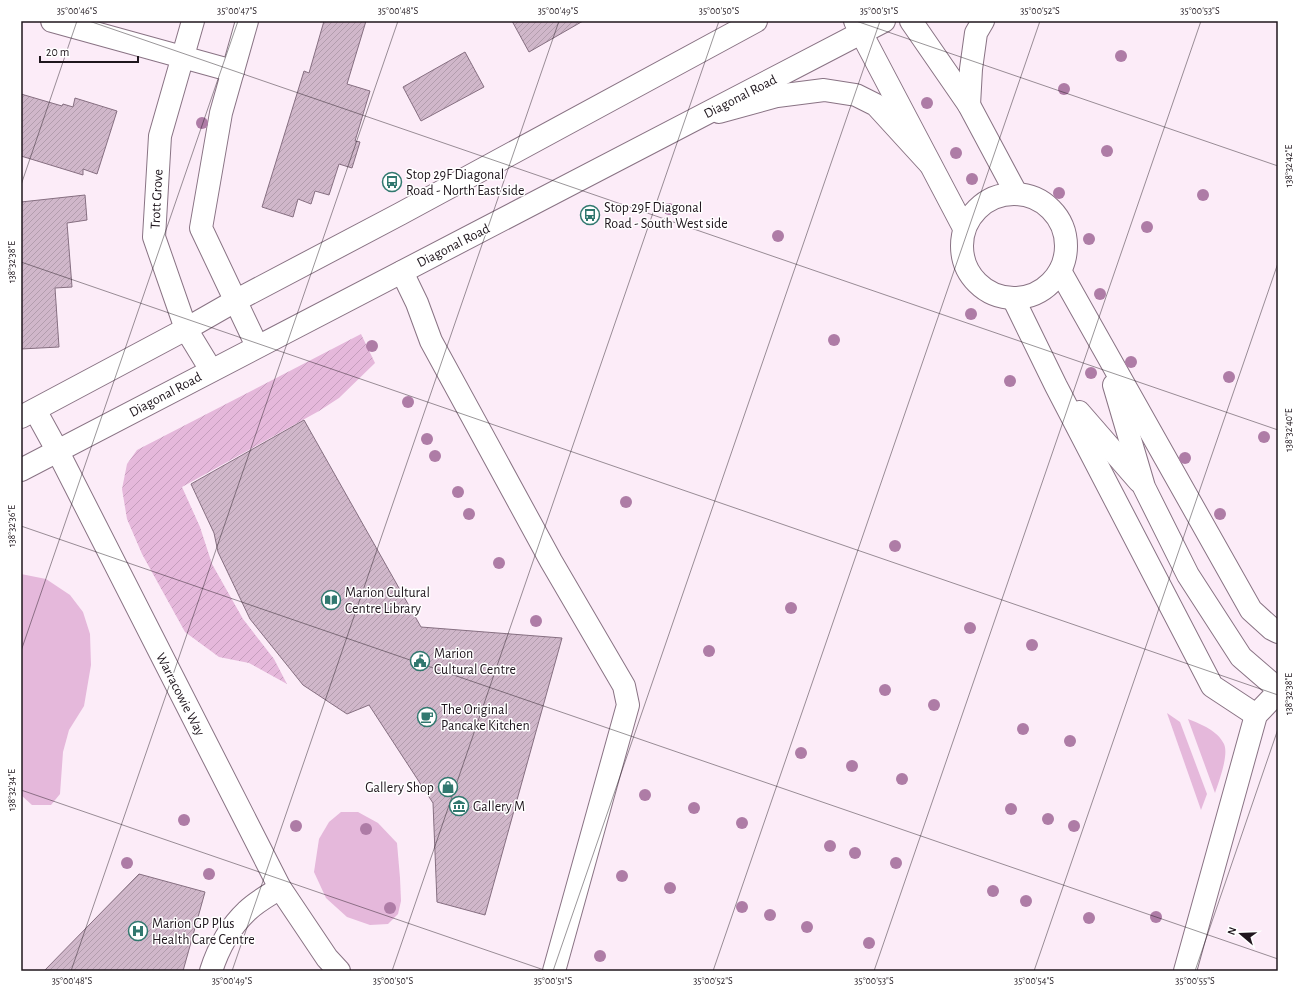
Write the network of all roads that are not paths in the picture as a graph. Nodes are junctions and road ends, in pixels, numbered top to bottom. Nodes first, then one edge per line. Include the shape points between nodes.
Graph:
1 (52, 21) edge
2 (193, 21) edge
3 (247, 21) edge
4 (756, 21) edge
5 (884, 21) edge
6 (911, 21) edge
7 (983, 21) edge
8 (858, 27) edge
9 (182, 57) junction
10 (233, 71) junction
11 (969, 105) junction
12 (699, 117) junction
13 (929, 163) junction
14 (1016, 193) junction
15 (964, 228) junction
16 (1060, 271) junction
17 (402, 272) junction
18 (1013, 298) junction
19 (235, 301) junction
20 (186, 329) junction
21 (257, 346) junction
22 (1103, 348) junction
23 (211, 370) junction
24 (1056, 386) junction
25 (28, 414) edge
26 (57, 450) junction
27 (21, 470) edge
28 (1144, 487) junction
29 (1278, 632) edge
30 (1278, 689) edge
31 (1278, 692) edge
32 (1256, 715) junction
33 (280, 888) junction
34 (211, 971) edge
35 (339, 971) edge
36 (554, 971) edge
37 (1185, 971) edge

1 - 9 street
2 - 9 street, Trott Grove
3 - 10 street
4 - 19 street
5 - 8 street, Diagonal Road
6 - 11 street
7 - 11 street via 976,33
8 - 12 street, Diagonal Road
8 - 13 street
9 - 10 street
9 - 20 street, Trott Grove via 160,136 154,237
10 - 19 street via 221,113 201,228
11 - 14 street
12 - 13 street via 785,95 824,90 856,95 876,105
12 - 17 street, Diagonal Road
13 - 15 street
14 - 15 street via 999,194 984,202 972,214
14 - 16 street via 1030,195 1043,201 1061,222 1066,238 1066,255
15 - 18 street via 961,244 968,273 980,286 995,295
16 - 18 street via 1052,283 1040,291 1027,297
16 - 22 street
17 - 21 street, Diagonal Road
17 - 36 street via 417,303 430,341 551,561 624,686 628,705
18 - 24 street
19 - 20 street
19 - 21 street
20 - 23 street, Trott Grove
20 - 25 street
21 - 23 street, Diagonal Road
22 - 28 street
22 - 29 street via 1251,610
23 - 26 street, Diagonal Road
24 - 28 street
24 - 32 street via 1212,686
25 - 26 street, Warracowie Way
26 - 27 street, Diagonal Road
26 - 33 street, Warracowie Way
28 - 30 street via 1188,576 1241,657
31 - 32 street
32 - 37 street
33 - 34 street via 247,910 229,931 214,959
33 - 35 street, Warracowie Way via 327,958

